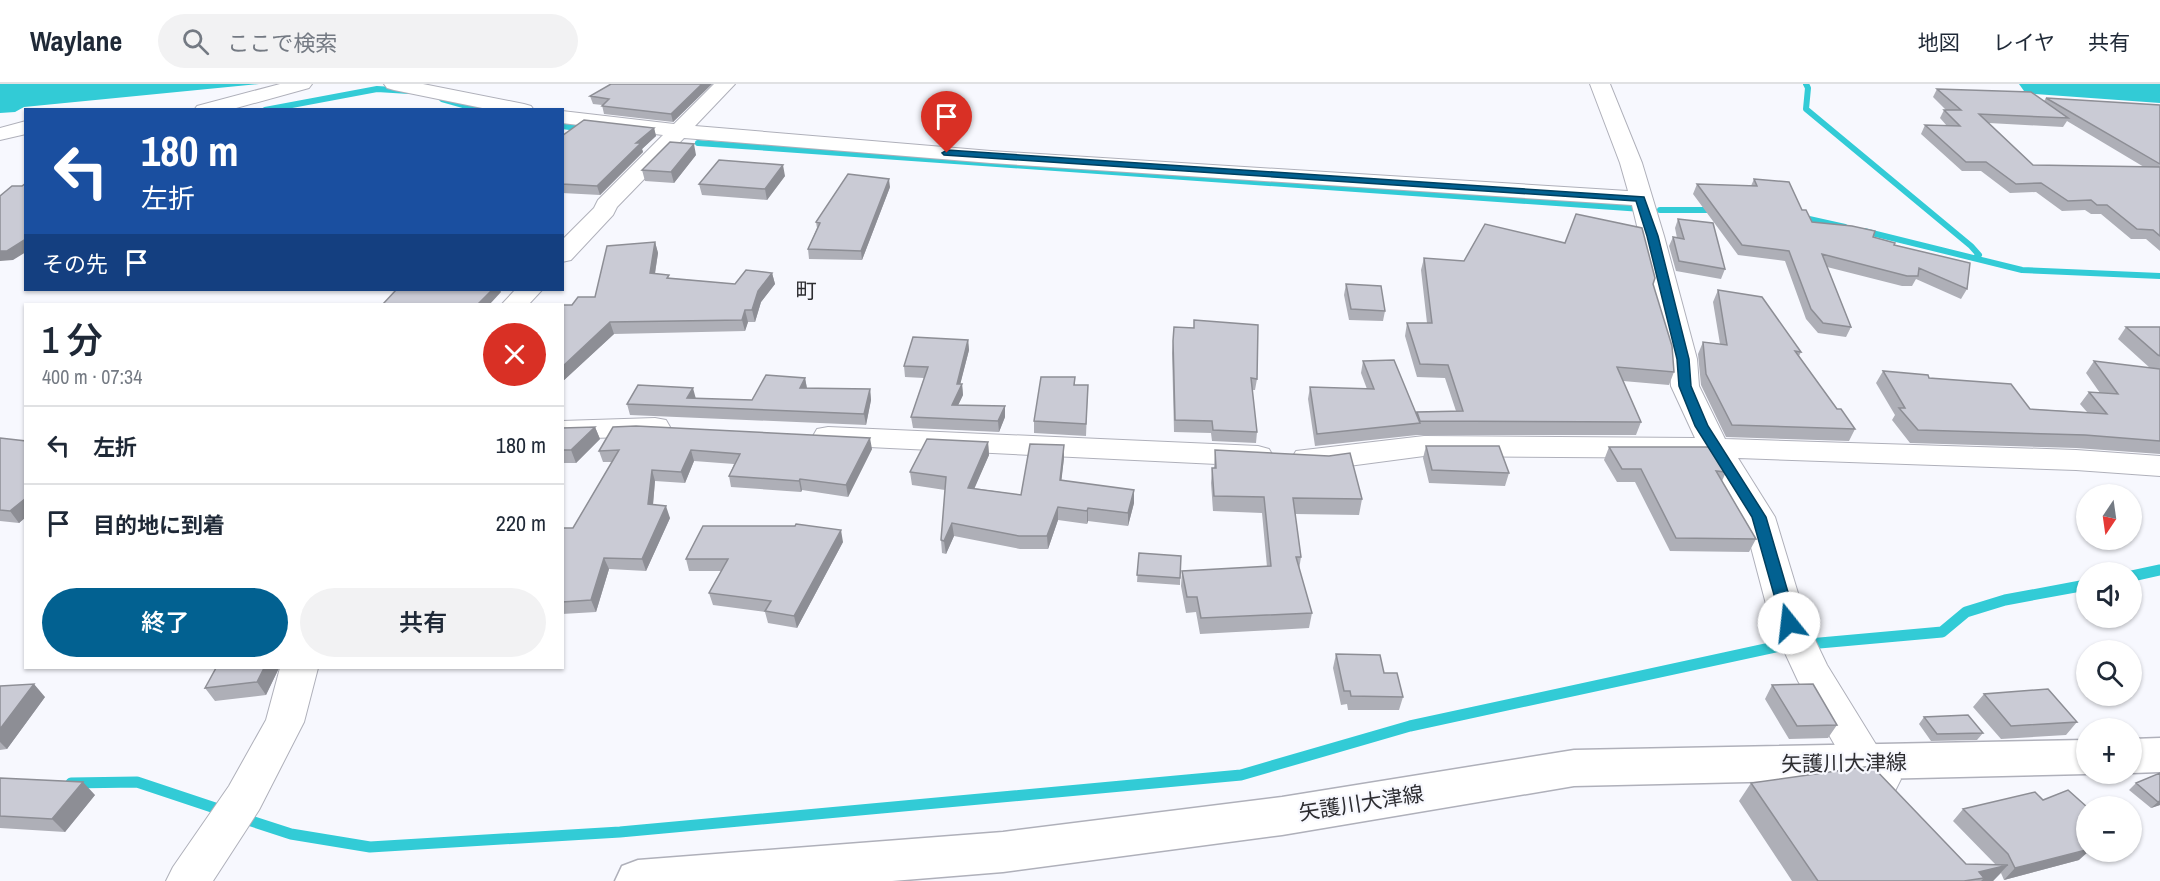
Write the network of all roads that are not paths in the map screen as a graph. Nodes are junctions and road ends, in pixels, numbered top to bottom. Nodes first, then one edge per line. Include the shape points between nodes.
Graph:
1 (302, 84) edge
2 (394, 84) edge
3 (725, 84) edge
4 (1600, 84) edge
5 (212, 108) edge
6 (514, 108) edge
7 (564, 117) edge
8 (24, 128) edge
9 (680, 131) junction
10 (0, 134) edge
11 (1640, 199) junction
12 (564, 253) edge
13 (529, 291) edge
14 (516, 303) edge
15 (687, 429) edge
16 (564, 430) edge
17 (806, 435) edge
18 (1717, 448) junction
19 (2160, 466) edge
20 (299, 669) edge
21 (2160, 755) edge
22 (2142, 756) edge
23 (2076, 757) edge
24 (1866, 763) junction
25 (1906, 805) edge
26 (188, 881) edge
27 (638, 881) edge

1 - 5 street
2 - 6 street
3 - 9 street
4 - 11 street via 1631,163
7 - 9 street
8 - 10 street
9 - 11 street via 991,157
9 - 12 street
11 - 18 street via 1683,359 1685,386 1702,426
13 - 14 street
15 - 16 street via 639,426
17 - 18 street via 1326,459 1424,446
18 - 19 street
18 - 24 street via 1759,517 1789,623 1811,671
20 - 26 street via 285,722 244,798
21 - 22 main road
23 - 24 main road, 矢護川大津線
24 - 25 street
24 - 27 main road, 矢護川大津線 via 1574,768 1282,816 1003,852

